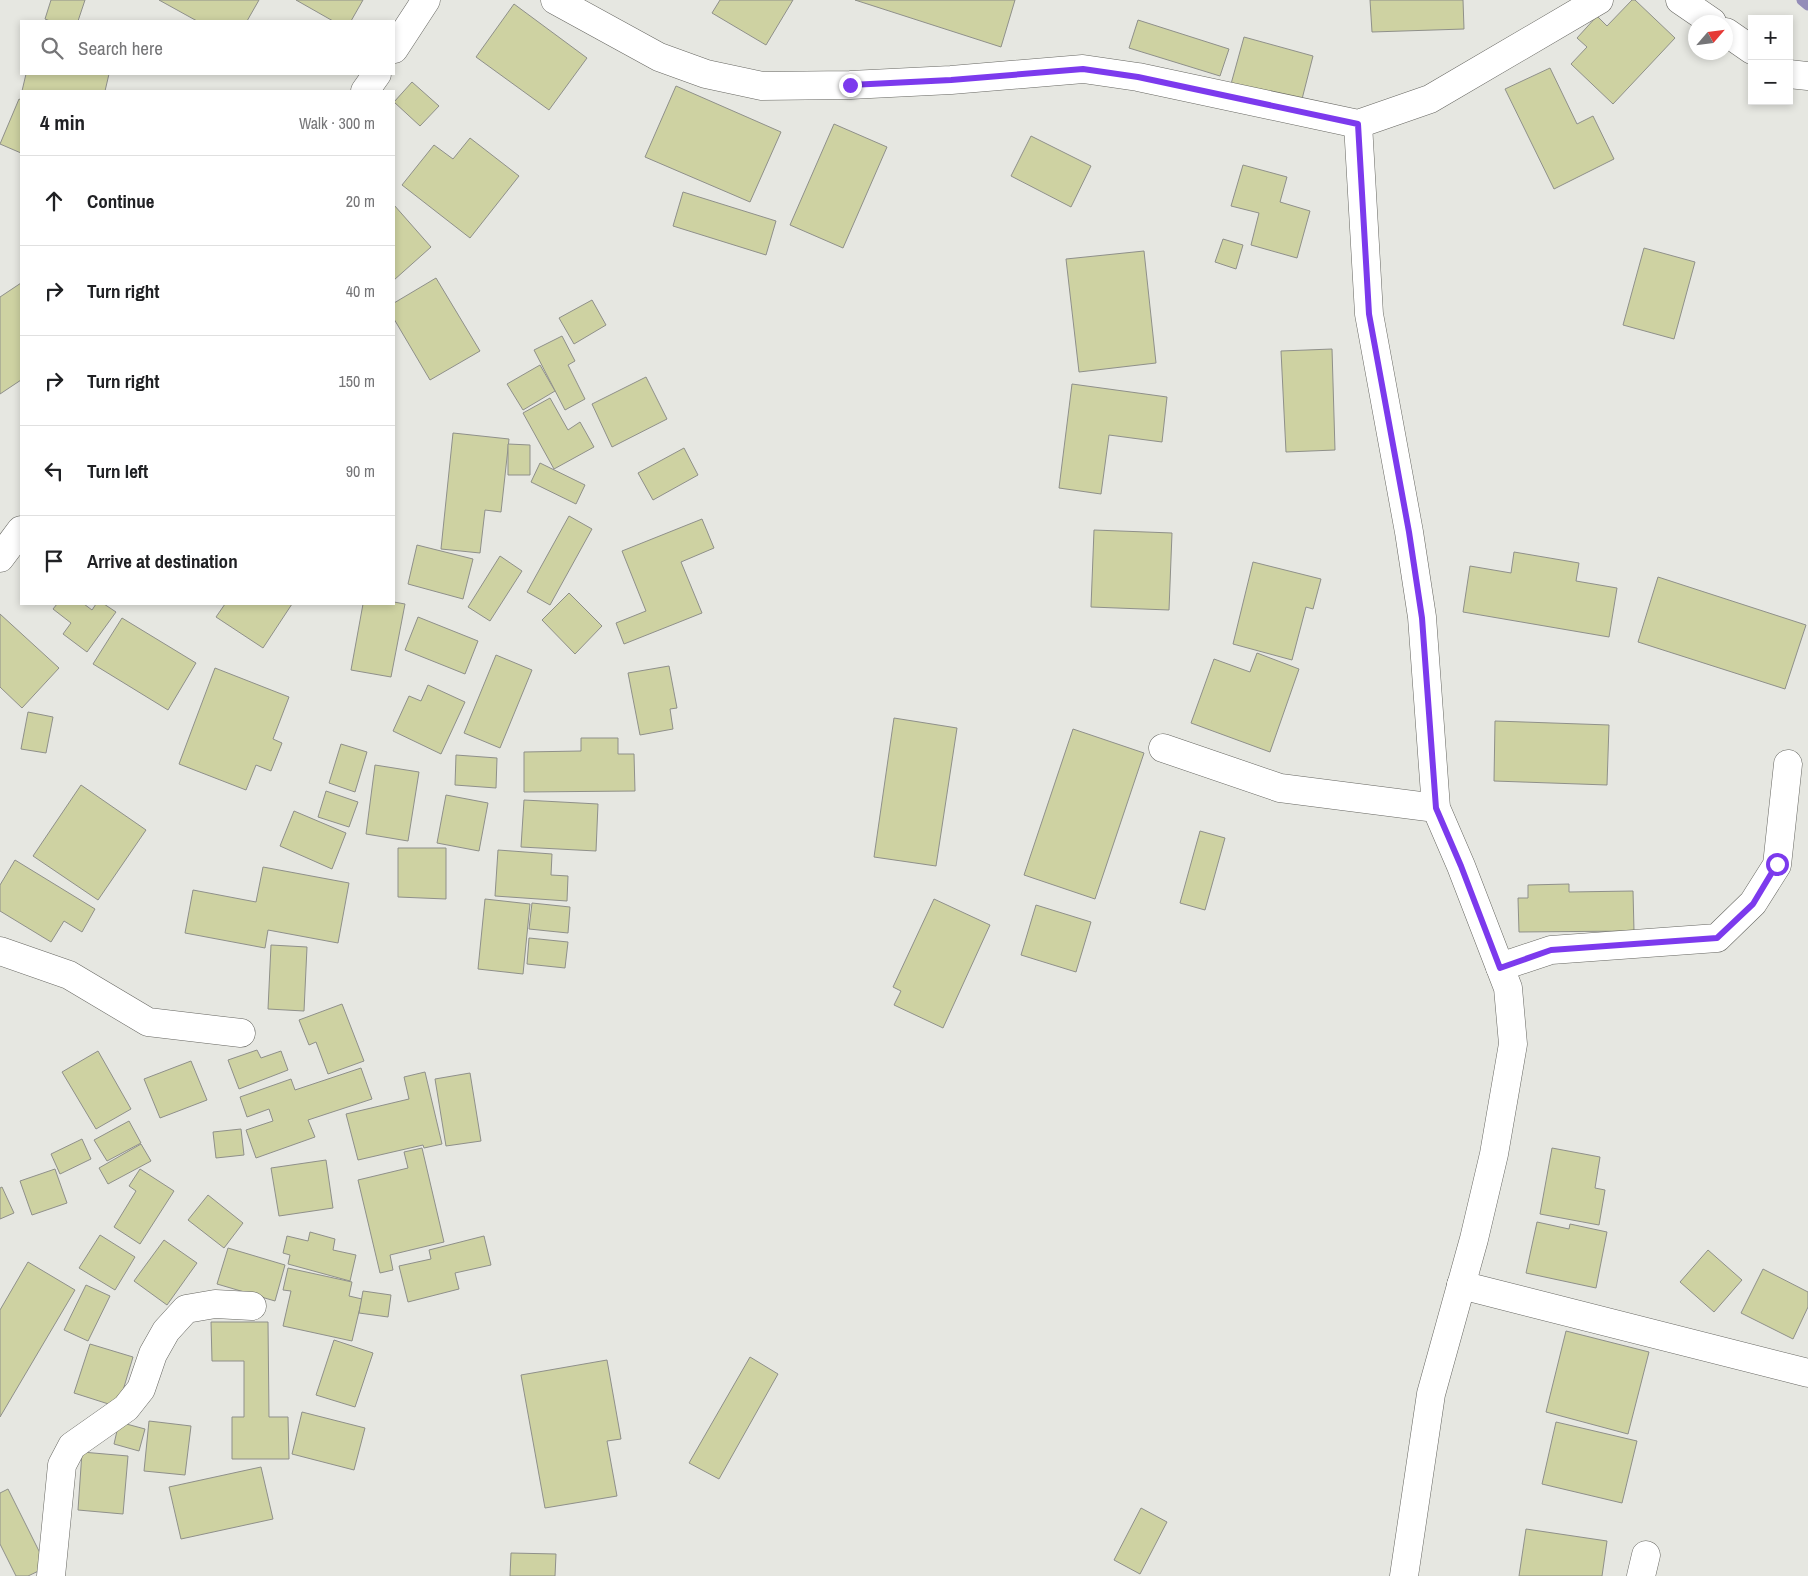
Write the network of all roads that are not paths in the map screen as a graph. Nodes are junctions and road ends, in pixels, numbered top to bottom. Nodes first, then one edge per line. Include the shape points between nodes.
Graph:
1 (426, 0) edge
2 (554, 0) edge
3 (1600, 0) edge
4 (1680, 0) edge
5 (1702, 15) edge
6 (1733, 37) edge
7 (395, 47) edge
8 (1748, 47) edge
9 (1793, 74) edge
10 (376, 75) edge
11 (1808, 76) edge
12 (366, 90) edge
13 (1358, 124) junction
14 (20, 531) edge
15 (0, 558) edge
16 (1163, 748) dead end
17 (1788, 764) dead end
18 (1436, 808) junction
19 (0, 951) edge
20 (1500, 968) junction
21 (241, 1033) dead end
22 (1461, 1285) junction
23 (252, 1306) dead end
24 (1808, 1373) edge
25 (51, 1576) edge
26 (1404, 1576) edge

1 - 7 street
2 - 13 street via 659,57 706,74 762,86 942,81 1083,69 1138,77
3 - 13 street via 1430,99
4 - 5 street
6 - 8 street
9 - 11 street
10 - 12 street
13 - 18 street via 1369,314 1422,618
14 - 15 street
16 - 18 street via 1280,788
17 - 20 street via 1777,864 1753,904 1717,938 1551,950
18 - 20 street
19 - 21 street via 69,975 148,1022
20 - 22 street via 1508,988 1514,1044 1494,1154
22 - 24 street
22 - 26 street via 1431,1394
23 - 25 street via 215,1304 186,1309 166,1331 153,1354 141,1389 126,1408 72,1446 62,1465

